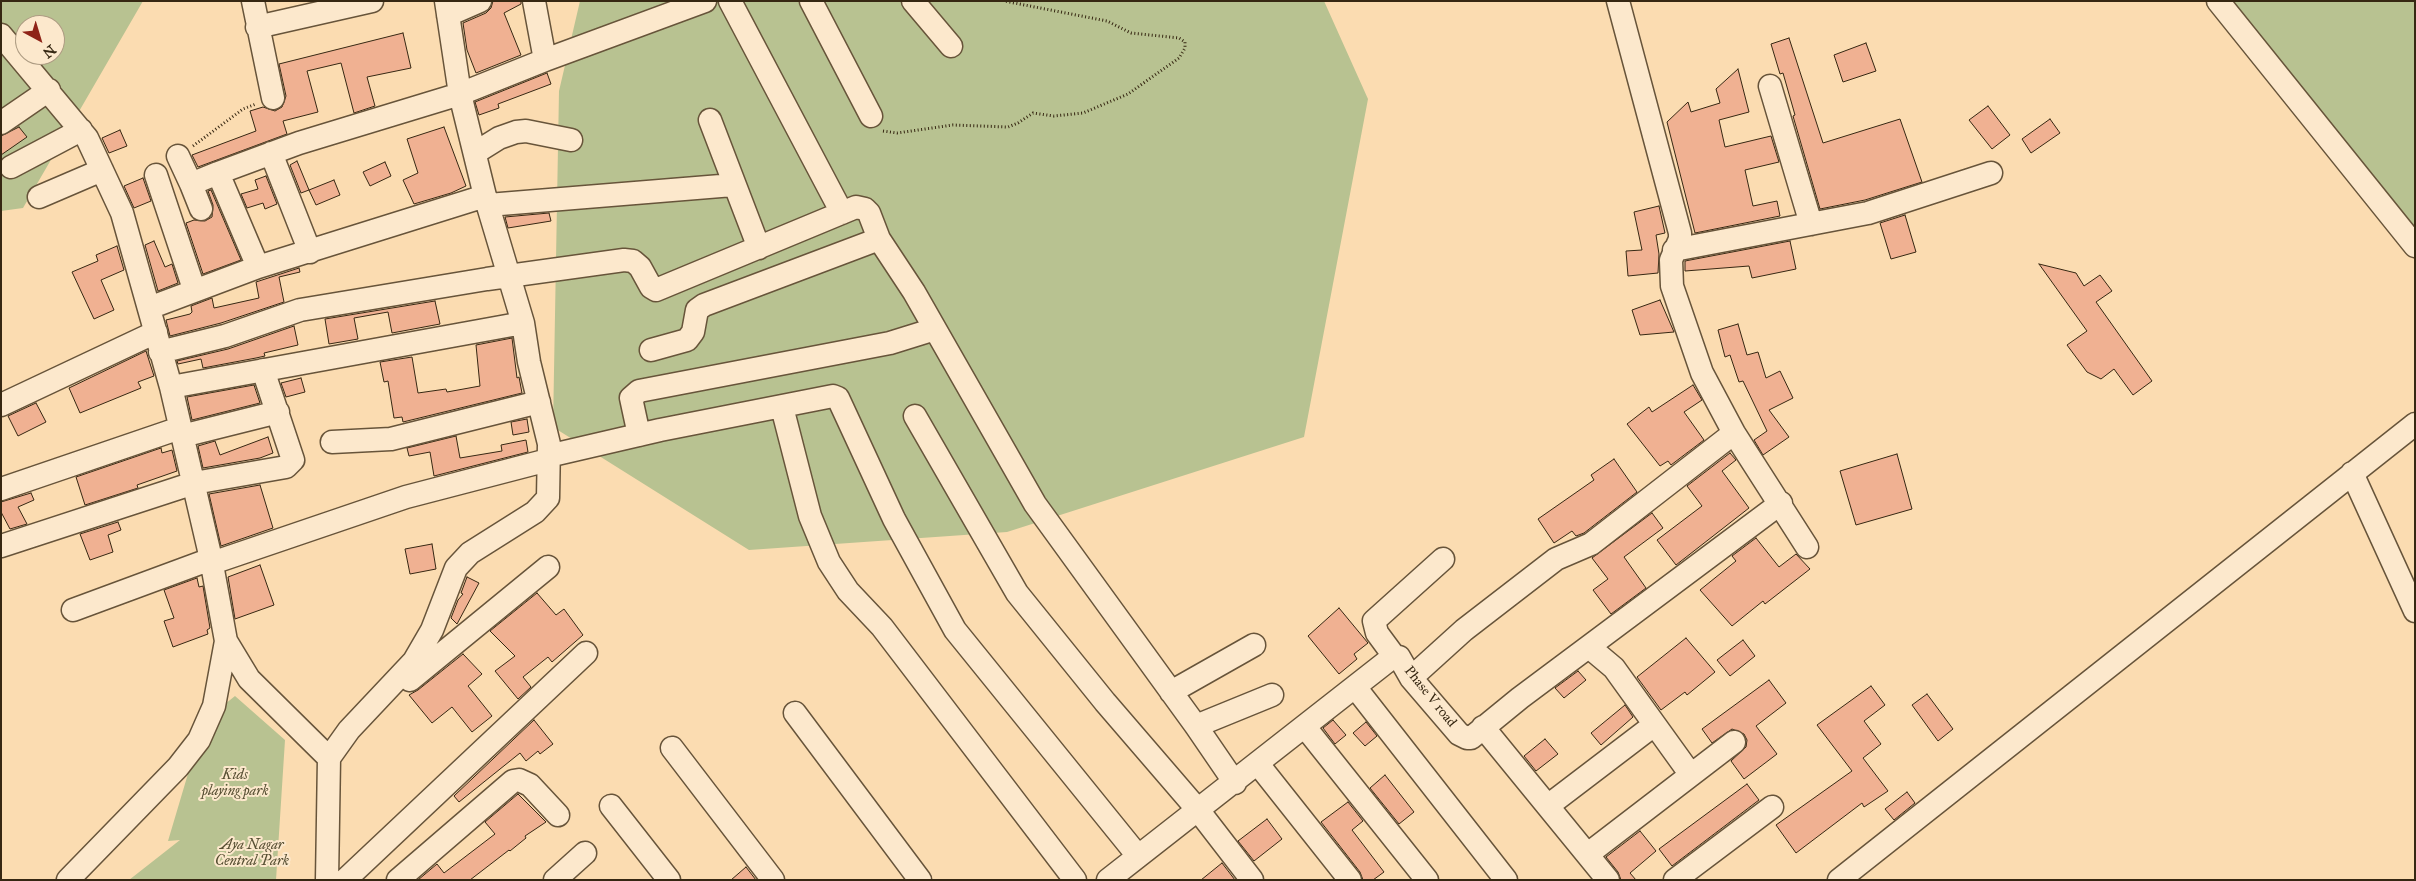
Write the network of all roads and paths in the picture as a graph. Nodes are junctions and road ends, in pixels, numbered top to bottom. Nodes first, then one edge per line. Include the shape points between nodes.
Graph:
1 (253, 1) edge
2 (480, 1) edge
3 (534, 1) edge
4 (705, 1) edge
5 (730, 1) edge
6 (811, 1) edge
7 (913, 1) edge
8 (1004, 1) edge
9 (1618, 1) edge
10 (2218, 1) edge
11 (368, 2) edge
12 (676, 6) edge
13 (447, 8) edge
14 (258, 27) junction
15 (5, 46) edge
16 (951, 46) dead end
17 (545, 60) junction
18 (1770, 86) dead end
19 (49, 90) junction
20 (460, 94) junction
21 (273, 98) joint
22 (871, 116) joint
23 (710, 120) dead end
24 (1, 123) edge
25 (81, 130) junction
26 (571, 140) dead end
27 (270, 153) junction
28 (474, 153) junction
29 (178, 156) joint
30 (11, 167) dead end
31 (102, 170) junction
32 (218, 173) junction
33 (1990, 173) dead end
34 (156, 175) dead end
35 (191, 184) junction
36 (733, 185) junction
37 (39, 197) dead end
38 (228, 198) junction
39 (486, 201) junction
40 (201, 208) junction
41 (842, 213) junction
42 (171, 220) junction
43 (1811, 224) junction
44 (879, 239) junction
45 (2415, 246) edge
46 (759, 248) junction
47 (1674, 250) junction
48 (310, 252) junction
49 (258, 267) junction
50 (510, 277) junction
51 (194, 289) junction
52 (149, 308) junction
53 (522, 323) junction
54 (935, 329) junction
55 (158, 342) junction
56 (263, 370) junction
57 (660, 385) junction
58 (171, 387) junction
59 (539, 402) junction
60 (1, 405) edge
61 (782, 407) junction
62 (278, 412) junction
63 (915, 416) dead end
64 (2415, 424) edge
65 (181, 432) junction
66 (1734, 433) junction
67 (639, 435) junction
68 (332, 442) dead end
69 (548, 458) junction
70 (2352, 474) junction
71 (194, 483) junction
72 (1, 489) edge
73 (1781, 503) junction
74 (1, 546) edge
75 (1808, 547) dead end
76 (1443, 559) dead end
77 (211, 561) junction
78 (548, 567) dead end
79 (73, 610) dead end
80 (2415, 611) edge
81 (226, 641) junction
82 (1254, 645) dead end
83 (1589, 647) junction
84 (586, 653) dead end
85 (1394, 656) junction
86 (1411, 678) junction
87 (1355, 687) junction
88 (1172, 692) junction
89 (1272, 695) dead end
90 (795, 713) dead end
91 (1654, 725) junction
92 (1196, 726) junction
93 (1305, 727) junction
94 (1483, 727) junction
95 (349, 730) junction
96 (1734, 742) dead end
97 (672, 748) dead end
98 (329, 758) junction
99 (1258, 764) junction
100 (1691, 775) junction
101 (1235, 783) junction
102 (1549, 805) junction
103 (611, 806) dead end
104 (1772, 808) dead end
105 (1198, 810) junction
106 (558, 815) dead end
107 (584, 854) dead end
108 (1588, 854) junction
109 (1126, 871) edge
110 (68, 880) edge
111 (327, 880) edge
112 (345, 880) edge
113 (398, 880) edge
114 (555, 880) edge
115 (669, 880) edge
116 (773, 880) edge
117 (920, 880) edge
118 (1075, 880) edge
119 (1252, 880) edge
120 (1350, 880) edge
121 (1427, 880) edge
122 (1506, 880) edge
123 (1608, 880) edge
124 (1675, 880) edge
125 (1839, 880) edge

1 - 14 street
2 - 13 street
3 - 17 street
4 - 12 street
5 - 41 street
6 - 22 street
7 - 16 street
8 - 22 path via 1107,21 1131,33 1178,38 1185,42 1185,48 1179,58 1128,94 1083,113 1054,116 1033,113 1008,127 953,125 898,133 881,130
9 - 47 street via 1680,233
10 - 45 street
11 - 14 street
12 - 17 street
13 - 20 street
14 - 21 street
15 - 19 street
17 - 20 street
18 - 43 street
19 - 24 street
19 - 25 street
20 - 27 street
20 - 28 street
21 - 29 path via 243,109
23 - 36 street
25 - 30 street
25 - 31 street
26 - 28 street via 516,132
27 - 32 street
27 - 48 street
28 - 39 street
29 - 35 street
31 - 37 street
31 - 52 street via 122,212
32 - 35 street
32 - 38 street
33 - 43 street via 1868,214
34 - 42 street
35 - 40 street
36 - 39 street
36 - 46 street
38 - 40 street
38 - 49 street
39 - 48 street
39 - 50 street
40 - 42 street
41 - 44 street via 856,207 865,209
41 - 46 street
42 - 51 street
43 - 47 street
44 - 54 street
44 - 57 street via 704,305 697,310 693,332 686,340 651,344
46 - 50 street via 656,290 633,261
47 - 66 street via 1670,266 1672,286 1702,373
48 - 49 street
49 - 51 street
50 - 53 street
50 - 55 street via 300,310 225,336
51 - 52 street
52 - 55 street
53 - 56 street
53 - 59 street
54 - 57 street via 890,343
54 - 88 street via 1035,504
55 - 58 street
55 - 60 street
56 - 58 street
56 - 62 street
57 - 67 street via 639,390 631,398
58 - 65 street
59 - 68 street via 391,439
59 - 69 street via 549,444
61 - 67 street
61 - 109 street via 833,396 840,400 894,519 955,630
61 - 118 street via 810,516 829,562 848,591 882,628
62 - 65 street
62 - 71 street via 293,460 291,463 284,467
63 - 105 street via 1017,593
64 - 70 street
65 - 71 street
65 - 72 street
66 - 73 street
66 - 86 street via 1591,544 1556,559 1464,630
67 - 69 street
69 - 77 street via 406,497
69 - 95 street via 548,498 544,505 470,553 456,568 432,630 418,656
70 - 80 street
70 - 125 street
71 - 74 street
71 - 77 street
73 - 75 street
73 - 83 street, Phase V road
76 - 85 street via 1374,621 1376,633
77 - 79 street
77 - 81 street
78 - 95 street
81 - 98 street via 249,679
81 - 110 street via 214,706 199,740 178,767
82 - 88 street
83 - 91 street via 1614,668
83 - 94 street, Phase V road
84 - 112 street
85 - 86 street, Phase V road via 1399,657
85 - 87 street, Phase V road
86 - 94 street, Phase V road via 1459,734 1471,738
87 - 93 street, Phase V road
87 - 122 street
88 - 92 street
89 - 92 street
90 - 117 street
91 - 100 street
91 - 102 street
92 - 101 street
93 - 99 street, Phase V road
93 - 121 street
94 - 102 street
95 - 98 street
96 - 100 street
97 - 116 street
98 - 111 street
99 - 101 street, Phase V road
99 - 120 street
100 - 108 street
101 - 105 street, Phase V road
102 - 108 street
103 - 115 street
104 - 124 street
105 - 109 street, Phase V road
105 - 119 street
106 - 113 street via 530,785 519,780 513,782
107 - 114 street
108 - 123 street

